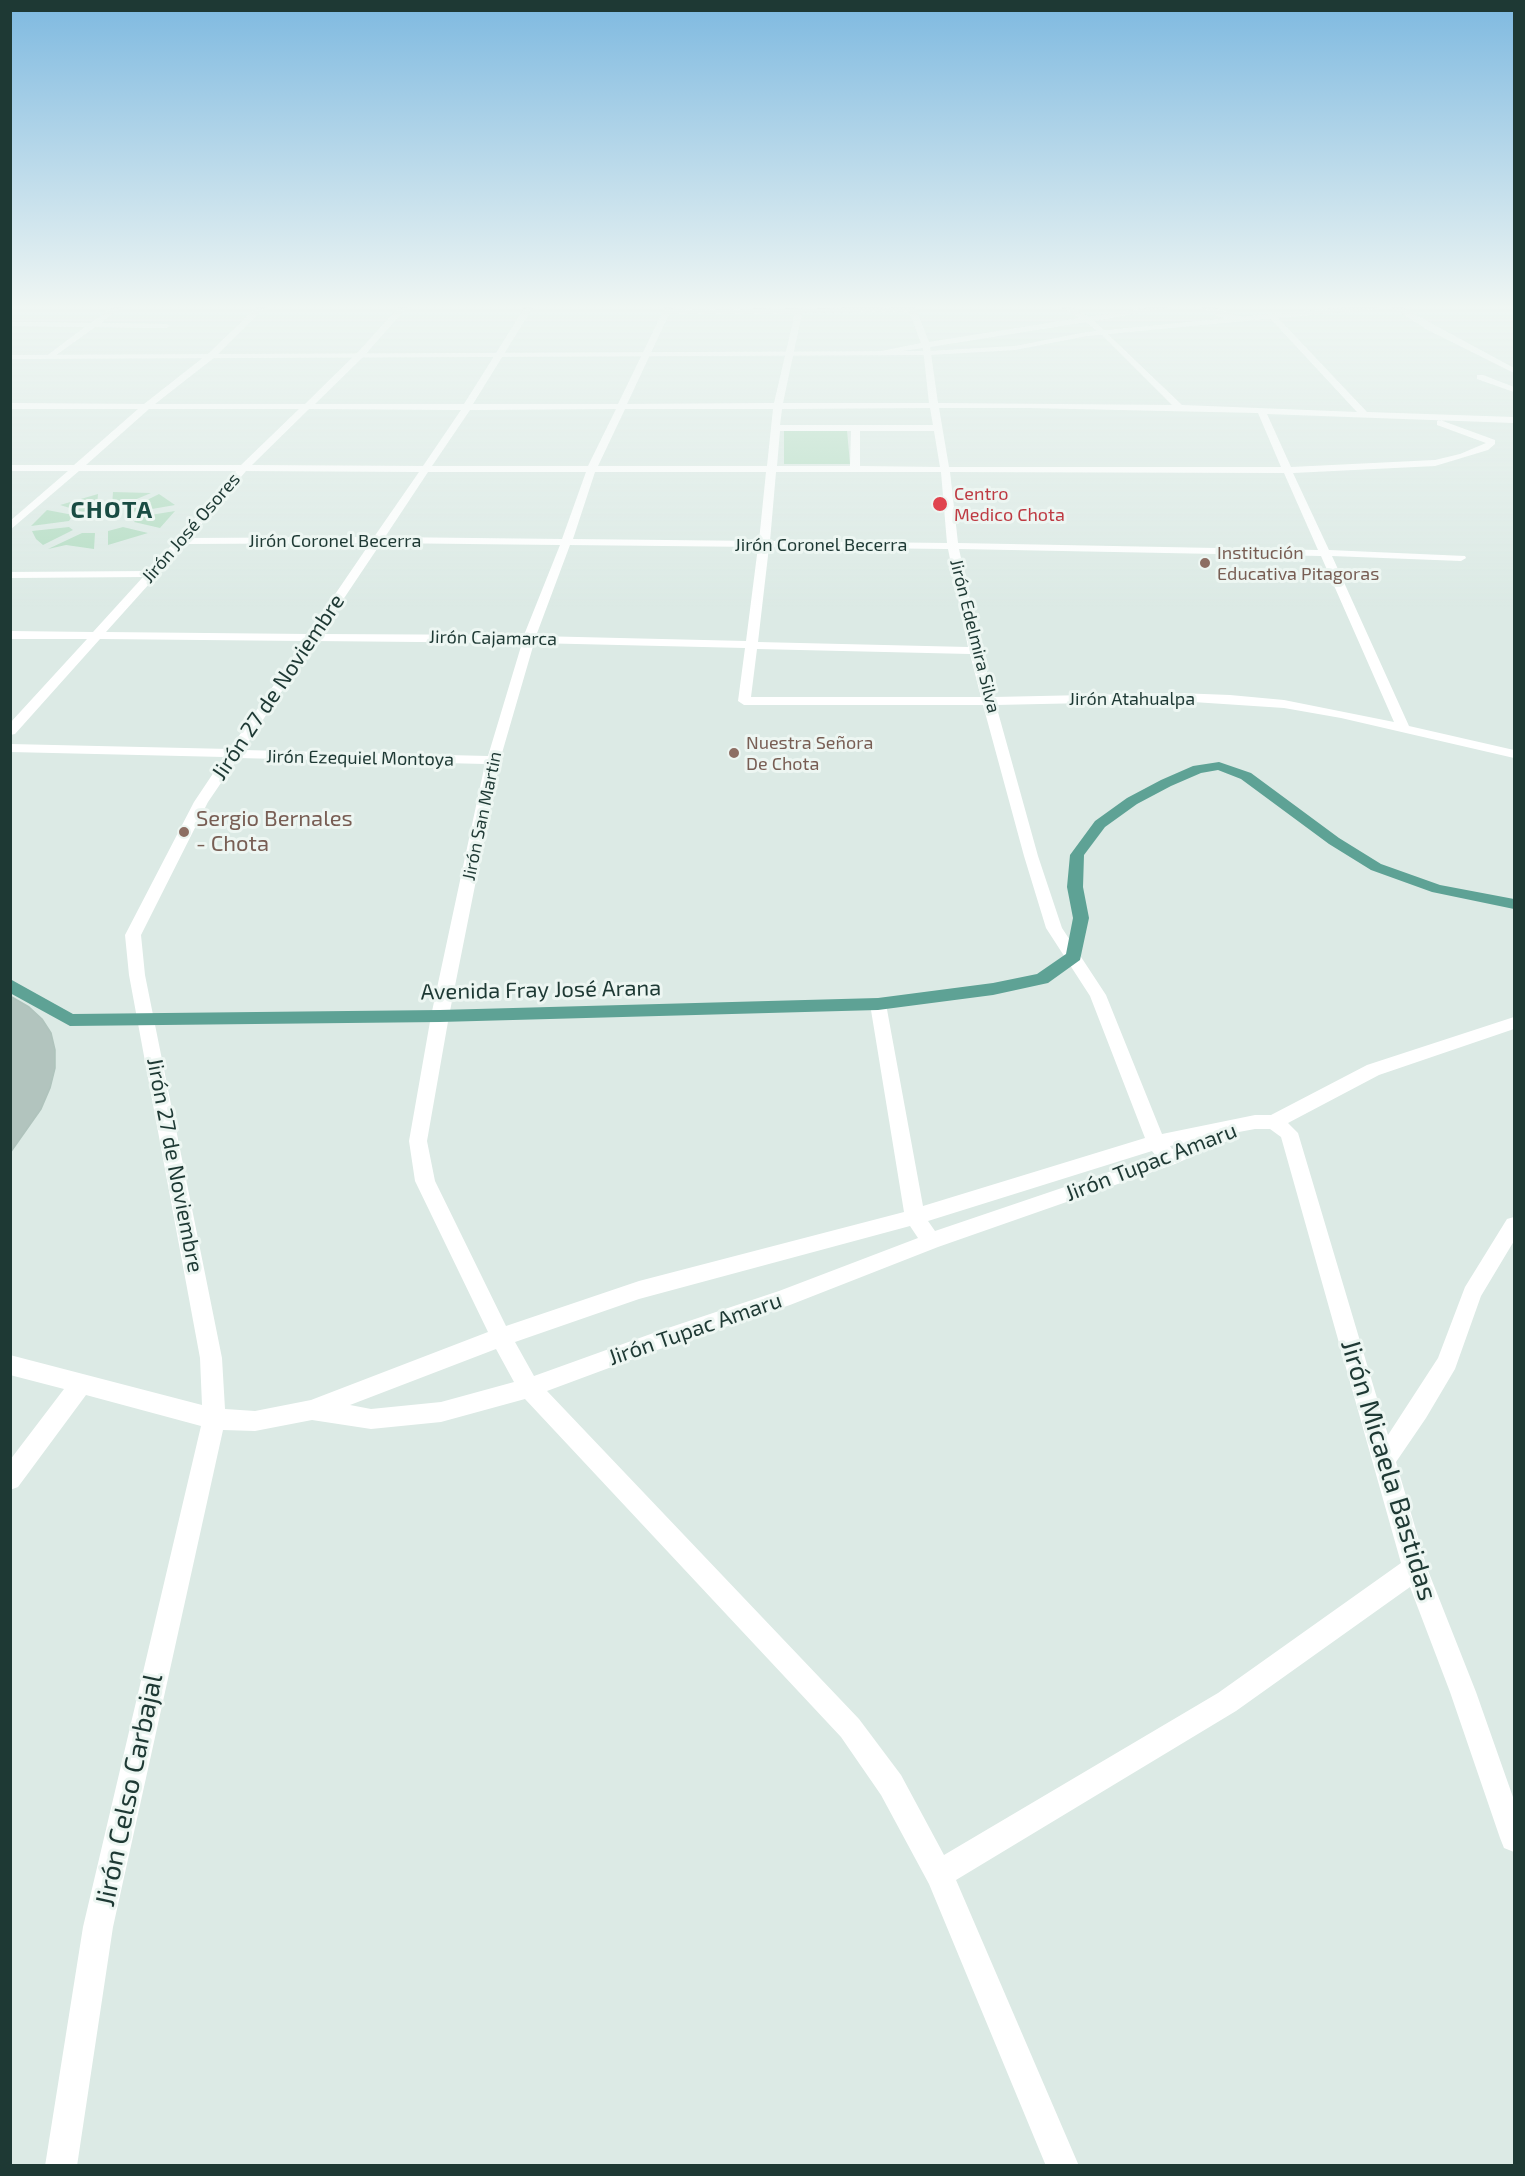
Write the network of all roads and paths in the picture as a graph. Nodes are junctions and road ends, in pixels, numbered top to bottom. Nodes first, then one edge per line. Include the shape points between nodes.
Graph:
1 (144, 409) edge
2 (306, 409) edge
3 (465, 409) edge
4 (621, 409) edge
5 (778, 409) edge
6 (935, 409) edge
7 (1195, 409) edge
8 (1358, 409) edge
9 (1262, 411) junction
10 (1365, 416) junction
11 (1430, 419) junction
12 (1515, 420) edge
13 (775, 428) junction
14 (856, 428) junction
15 (938, 428) junction
16 (10, 468) edge
17 (423, 468) junction
18 (771, 468) junction
19 (855, 468) junction
20 (76, 469) junction
21 (243, 469) junction
22 (945, 469) junction
23 (591, 470) junction
24 (1288, 470) junction
25 (10, 527) edge
26 (375, 540) junction
27 (182, 541) junction
28 (566, 543) junction
29 (764, 544) junction
30 (953, 546) junction
31 (1325, 553) junction
32 (1461, 558) dead end
33 (151, 574) junction
34 (10, 575) edge
35 (10, 635) edge
36 (96, 635) junction
37 (313, 636) junction
38 (529, 639) junction
39 (752, 645) junction
40 (975, 651) junction
41 (990, 701) junction
42 (1404, 730) junction
43 (10, 731) edge
44 (10, 748) edge
45 (1515, 754) edge
46 (234, 755) junction
47 (493, 760) junction
48 (1515, 904) edge
49 (1074, 957) junction
50 (10, 985) edge
51 (878, 1004) junction
52 (440, 1016) junction
53 (148, 1020) junction
54 (1515, 1023) edge
55 (1265, 1122) junction
56 (1156, 1142) junction
57 (1168, 1159) junction
58 (915, 1217) junction
59 (1515, 1225) edge
60 (931, 1241) junction
61 (501, 1337) junction
62 (10, 1365) edge
63 (81, 1384) junction
64 (529, 1388) junction
65 (311, 1410) junction
66 (214, 1419) junction
67 (1384, 1460) junction
68 (10, 1479) edge
69 (1415, 1568) junction
70 (1515, 1838) edge
71 (939, 1874) junction
72 (61, 2166) edge
73 (1063, 2166) edge

1 - 20 street
2 - 21 street, Jirón José Osores
3 - 17 street, Jirón 27 de Noviembre
4 - 23 street, Jirón San Martin
5 - 13 street
6 - 15 street, Jirón Edelmira Silva
7 - 9 street
8 - 10 street
9 - 10 street
9 - 24 street
10 - 11 street
11 - 12 street
11 - 24 street via 1492,442 1485,448 1435,463
13 - 14 street
13 - 18 street
14 - 15 street
14 - 19 street
15 - 22 street, Jirón Edelmira Silva
16 - 20 street
17 - 21 street
17 - 23 street
17 - 26 street, Jirón 27 de Noviembre
18 - 19 street
18 - 23 street
18 - 29 street
19 - 22 street
20 - 21 street
20 - 25 street
21 - 27 street, Jirón José Osores
22 - 24 street
22 - 30 street, Jirón Edelmira Silva
23 - 28 street, Jirón San Martin
24 - 31 street
26 - 27 street, Jirón Coronel Becerra
26 - 28 street, Jirón Coronel Becerra
26 - 37 street, Jirón 27 de Noviembre
27 - 33 street, Jirón José Osores
28 - 29 street, Jirón Coronel Becerra
28 - 38 street, Jirón San Martin
29 - 30 street, Jirón Coronel Becerra
29 - 39 street
30 - 31 street, Jirón Coronel Becerra
30 - 40 street, Jirón Edelmira Silva
31 - 32 street, Jirón Coronel Becerra
31 - 42 street
33 - 34 street
33 - 36 street, Jirón José Osores
35 - 36 street, Jirón Cajamarca
36 - 37 street, Jirón Cajamarca
36 - 43 street, Jirón José Osores
37 - 38 street, Jirón Cajamarca
37 - 46 street, Jirón 27 de Noviembre
38 - 39 street, Jirón Cajamarca
38 - 47 street, Jirón San Martin
39 - 40 street, Jirón Cajamarca
39 - 41 street, Jirón Atahualpa via 744,702
40 - 41 street, Jirón Edelmira Silva
41 - 42 street, Jirón Atahualpa via 1230,699 1341,714
41 - 49 street, Jirón Edelmira Silva via 1043,895 1054,928
42 - 45 street, Jirón Atahualpa
44 - 46 street, Jirón Ezequiel Montoya
46 - 47 street, Jirón Ezequiel Montoya
46 - 53 street, Jirón 27 de Noviembre via 201,802 133,935 137,975
47 - 52 street, Jirón San Martin
48 - 49 main road via 1437,889 1376,867 1246,776 1220,766 1198,769 1166,783 1100,824 1077,855 1075,887 1081,918
49 - 51 main road, Avenida Fray José Arana via 1042,979
49 - 56 street, Jirón Edelmira Silva via 1098,995
50 - 53 main road, Avenida Fray José Arana via 70,1020
51 - 52 main road, Avenida Fray José Arana
51 - 58 street
52 - 53 main road, Avenida Fray José Arana
52 - 61 street, Jirón San Martin via 418,1141 426,1181
53 - 66 street, Jirón 27 de Noviembre via 211,1358
54 - 55 street via 1373,1070
55 - 56 street, Jirón Tupac Amaru
55 - 57 street, Jirón Tupac Amaru
55 - 67 street, Jirón Micaela Bastidas via 1289,1133
56 - 57 street, Jirón Edelmira Silva
56 - 58 street, Jirón Tupac Amaru
57 - 60 street, Jirón Tupac Amaru
58 - 60 street
58 - 61 street, Jirón Tupac Amaru via 639,1290
59 - 67 street via 1472,1293 1447,1362
60 - 64 street, Jirón Tupac Amaru via 783,1299
61 - 64 street, Jirón San Martin
61 - 65 street, Jirón Tupac Amaru
62 - 63 street, Jirón Tupac Amaru
63 - 66 street, Jirón Tupac Amaru
63 - 68 street
64 - 65 street, Jirón Tupac Amaru via 441,1412 371,1419
64 - 71 street, Jirón San Martin via 850,1728 891,1785
65 - 66 street, Jirón Tupac Amaru via 255,1421
66 - 72 street, Jirón Celso Carbajal via 98,1927
67 - 69 street, Jirón Micaela Bastidas
69 - 70 street, Jirón Micaela Bastidas
69 - 71 street via 1227,1702
71 - 73 street, Jirón San Martin

